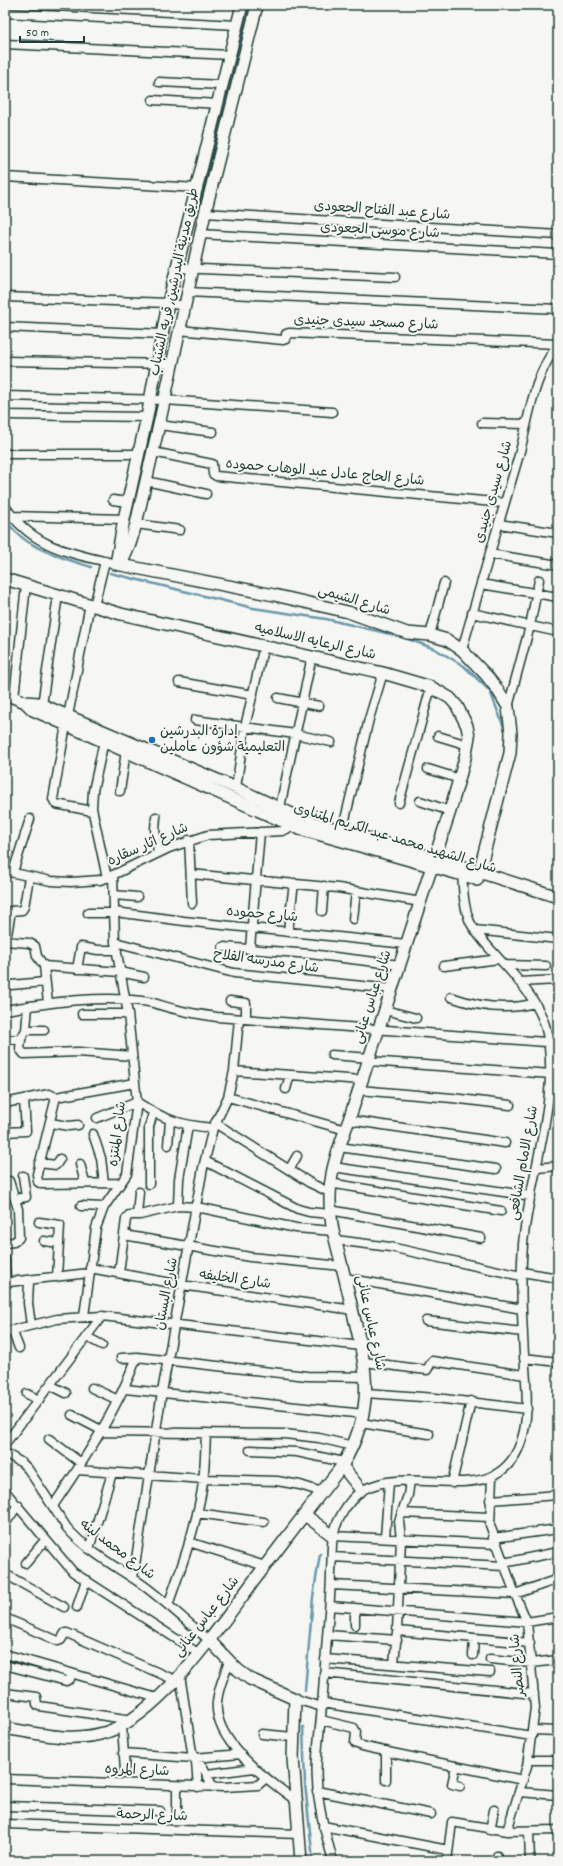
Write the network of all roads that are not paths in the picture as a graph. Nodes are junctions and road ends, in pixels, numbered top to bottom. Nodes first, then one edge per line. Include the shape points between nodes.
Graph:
1 (242, 5) edge
2 (256, 5) edge
3 (5, 13) edge
4 (237, 25) junction
5 (5, 44) edge
6 (230, 55) junction
7 (159, 82) dead end
8 (222, 85) junction
9 (152, 100) dead end
10 (218, 104) junction
11 (5, 177) edge
12 (198, 188) junction
13 (204, 213) junction
14 (200, 234) junction
15 (558, 235) edge
16 (558, 254) edge
17 (177, 268) junction
18 (192, 268) junction
19 (395, 276) dead end
20 (188, 292) junction
21 (5, 297) edge
22 (168, 303) junction
23 (185, 306) junction
24 (558, 309) edge
25 (5, 327) edge
26 (179, 330) junction
27 (163, 334) junction
28 (558, 344) edge
29 (5, 361) edge
30 (158, 363) junction
31 (172, 364) junction
32 (5, 396) edge
33 (150, 400) junction
34 (165, 400) junction
35 (332, 412) dead end
36 (5, 415) edge
37 (147, 417) junction
38 (482, 423) dead end
39 (526, 424) junction
40 (159, 425) junction
41 (213, 432) dead end
42 (153, 452) junction
43 (5, 454) edge
44 (139, 454) junction
45 (146, 481) junction
46 (206, 494) dead end
47 (113, 500) dead end
48 (128, 502) junction
49 (504, 503) junction
50 (5, 506) edge
51 (11, 516) junction
52 (124, 519) junction
53 (136, 524) junction
54 (499, 524) junction
55 (180, 530) dead end
56 (558, 533) edge
57 (490, 554) junction
58 (105, 561) junction
59 (118, 564) junction
60 (558, 565) edge
61 (5, 579) edge
62 (539, 580) dead end
63 (444, 583) dead end
64 (481, 584) junction
65 (26, 585) junction
66 (537, 594) junction
67 (58, 595) junction
68 (558, 598) edge
69 (92, 605) junction
70 (472, 613) junction
71 (530, 626) junction
72 (558, 632) edge
73 (430, 635) junction
74 (264, 645) junction
75 (462, 650) junction
76 (312, 656) junction
77 (383, 673) junction
78 (178, 682) dead end
79 (431, 687) junction
80 (253, 695) junction
81 (9, 696) edge
82 (278, 698) dead end
83 (25, 702) junction
84 (302, 702) junction
85 (42, 705) junction
86 (319, 706) dead end
87 (508, 707) junction
88 (67, 720) junction
89 (195, 720) dead end
90 (246, 727) junction
91 (295, 734) junction
92 (438, 736) dead end
93 (104, 741) junction
94 (331, 742) dead end
95 (468, 745) junction
96 (126, 751) junction
97 (428, 768) dead end
98 (460, 779) junction
99 (236, 788) junction
100 (120, 791) dead end
101 (420, 801) dead end
102 (398, 803) dead end
103 (92, 811) junction
104 (450, 811) junction
105 (278, 814) junction
106 (156, 817) dead end
107 (30, 819) dead end
108 (294, 821) junction
109 (260, 832) junction
110 (342, 832) junction
111 (189, 840) junction
112 (158, 853) junction
113 (433, 862) junction
114 (462, 871) junction
115 (9, 872) edge
116 (191, 874) junction
117 (110, 876) junction
118 (478, 876) junction
119 (29, 877) junction
120 (255, 879) junction
121 (294, 883) junction
122 (324, 886) junction
123 (356, 890) junction
124 (114, 895) junction
125 (558, 897) edge
126 (137, 898) dead end
127 (421, 902) junction
128 (192, 903) dead end
129 (558, 903) edge
130 (115, 912) junction
131 (322, 912) dead end
132 (88, 913) dead end
133 (353, 919) dead end
134 (251, 927) junction
135 (474, 930) junction
136 (288, 931) junction
137 (558, 939) edge
138 (6, 941) edge
139 (116, 942) junction
140 (406, 944) junction
141 (223, 947) dead end
142 (250, 948) junction
143 (117, 950) junction
144 (502, 962) junction
145 (400, 965) junction
146 (44, 966) junction
147 (444, 966) dead end
148 (546, 966) dead end
149 (77, 969) junction
150 (120, 972) junction
151 (144, 977) dead end
152 (558, 980) edge
153 (45, 982) junction
154 (519, 982) junction
155 (11, 985) dead end
156 (392, 989) junction
157 (451, 997) dead end
158 (126, 1000) junction
159 (230, 1001) dead end
160 (48, 1003) junction
161 (535, 1003) junction
162 (28, 1006) junction
163 (5, 1010) edge
164 (385, 1010) junction
165 (82, 1014) dead end
166 (128, 1014) junction
167 (416, 1018) dead end
168 (242, 1019) junction
169 (379, 1029) junction
170 (26, 1030) junction
171 (44, 1030) dead end
172 (20, 1039) junction
173 (5, 1040) edge
174 (549, 1043) junction
175 (558, 1043) edge
176 (332, 1055) dead end
177 (132, 1056) junction
178 (369, 1059) junction
179 (234, 1071) junction
180 (551, 1074) junction
181 (290, 1075) junction
182 (135, 1084) junction
183 (361, 1085) junction
184 (286, 1089) dead end
185 (558, 1093) edge
186 (549, 1094) junction
187 (56, 1097) junction
188 (228, 1097) junction
189 (24, 1099) junction
190 (137, 1102) junction
191 (5, 1103) edge
192 (510, 1106) dead end
193 (153, 1113) junction
194 (97, 1118) dead end
195 (170, 1121) junction
196 (50, 1123) junction
197 (78, 1125) dead end
198 (348, 1125) junction
199 (188, 1126) junction
200 (214, 1126) junction
201 (5, 1132) edge
202 (93, 1134) dead end
203 (505, 1143) dead end
204 (168, 1145) dead end
205 (339, 1147) junction
206 (297, 1156) dead end
207 (60, 1159) dead end
208 (205, 1161) junction
209 (40, 1163) junction
210 (80, 1164) dead end
211 (558, 1166) edge
212 (333, 1167) junction
213 (537, 1168) junction
214 (496, 1169) dead end
215 (289, 1170) junction
216 (23, 1176) dead end
217 (10, 1182) dead end
218 (85, 1182) junction
219 (104, 1183) junction
220 (120, 1183) junction
221 (149, 1184) dead end
222 (329, 1188) junction
223 (139, 1192) dead end
224 (531, 1196) junction
225 (15, 1199) junction
226 (81, 1206) dead end
227 (178, 1206) junction
228 (104, 1207) junction
229 (197, 1207) junction
230 (501, 1211) dead end
231 (330, 1212) junction
232 (136, 1215) junction
233 (39, 1222) dead end
234 (124, 1235) junction
235 (335, 1236) junction
236 (481, 1238) dead end
237 (44, 1242) dead end
238 (5, 1243) edge
239 (59, 1243) junction
240 (189, 1247) junction
241 (5, 1258) edge
242 (342, 1266) junction
243 (90, 1270) junction
244 (119, 1273) junction
245 (522, 1274) junction
246 (58, 1277) junction
247 (345, 1278) junction
248 (558, 1278) edge
249 (6, 1281) edge
250 (29, 1281) junction
251 (182, 1285) junction
252 (522, 1309) junction
253 (353, 1310) junction
254 (84, 1316) junction
255 (102, 1316) junction
256 (426, 1321) dead end
257 (175, 1324) junction
258 (31, 1325) junction
259 (8, 1331) edge
260 (523, 1332) junction
261 (88, 1337) junction
262 (102, 1345) dead end
263 (361, 1346) junction
264 (19, 1348) dead end
265 (137, 1357) junction
266 (121, 1358) dead end
267 (524, 1358) junction
268 (168, 1361) junction
269 (364, 1362) junction
270 (558, 1362) edge
271 (525, 1375) junction
272 (366, 1377) junction
273 (50, 1385) junction
274 (92, 1388) dead end
275 (125, 1388) junction
276 (162, 1392) junction
277 (66, 1393) dead end
278 (27, 1394) dead end
279 (366, 1394) junction
280 (38, 1400) junction
281 (118, 1400) junction
282 (471, 1401) junction
283 (527, 1409) junction
284 (72, 1415) dead end
285 (362, 1419) junction
286 (100, 1431) junction
287 (155, 1433) junction
288 (206, 1433) junction
289 (429, 1434) dead end
290 (50, 1439) dead end
291 (5, 1444) edge
292 (353, 1446) junction
293 (250, 1450) dead end
294 (5, 1453) edge
295 (81, 1463) junction
296 (343, 1464) junction
297 (77, 1470) junction
298 (112, 1473) junction
299 (149, 1476) junction
300 (492, 1477) junction
301 (204, 1479) junction
302 (410, 1481) junction
303 (389, 1482) junction
304 (452, 1482) junction
305 (361, 1490) junction
306 (5, 1491) edge
307 (322, 1492) junction
308 (558, 1495) edge
309 (490, 1500) junction
310 (18, 1505) junction
311 (53, 1506) junction
312 (197, 1513) junction
313 (402, 1513) junction
314 (305, 1515) junction
315 (489, 1518) junction
316 (264, 1522) dead end
317 (5, 1524) edge
318 (558, 1529) edge
319 (333, 1536) junction
320 (385, 1538) junction
321 (401, 1539) junction
322 (45, 1540) junction
323 (494, 1541) junction
324 (189, 1542) junction
325 (89, 1549) junction
326 (558, 1552) edge
327 (332, 1556) junction
328 (400, 1561) junction
329 (26, 1563) dead end
330 (503, 1564) junction
331 (265, 1566) junction
332 (5, 1574) edge
333 (133, 1578) junction
334 (558, 1579) edge
335 (86, 1580) junction
336 (331, 1585) junction
337 (398, 1587) junction
338 (515, 1594) junction
339 (168, 1605) junction
340 (330, 1606) junction
341 (64, 1607) dead end
342 (77, 1607) dead end
343 (355, 1608) junction
344 (398, 1611) junction
345 (558, 1617) edge
346 (5, 1618) edge
347 (527, 1622) junction
348 (354, 1625) dead end
349 (397, 1631) junction
350 (327, 1635) junction
351 (474, 1638) junction
352 (209, 1640) junction
353 (397, 1640) junction
354 (530, 1643) junction
355 (198, 1653) junction
356 (5, 1654) edge
357 (473, 1656) dead end
358 (325, 1659) junction
359 (490, 1659) dead end
360 (558, 1660) edge
361 (229, 1661) junction
362 (531, 1663) junction
363 (394, 1664) junction
364 (5, 1665) edge
365 (490, 1672) dead end
366 (71, 1673) junction
367 (324, 1673) junction
368 (178, 1678) junction
369 (5, 1693) edge
370 (534, 1694) junction
371 (157, 1698) junction
372 (295, 1699) junction
373 (322, 1705) junction
374 (132, 1720) junction
375 (321, 1720) junction
376 (122, 1726) junction
377 (5, 1728) edge
378 (558, 1730) edge
379 (532, 1733) junction
380 (262, 1734) dead end
381 (293, 1737) junction
382 (386, 1751) junction
383 (123, 1753) junction
384 (241, 1754) junction
385 (195, 1760) junction
386 (528, 1760) junction
387 (558, 1760) edge
388 (456, 1766) junction
389 (254, 1768) junction
390 (125, 1771) dead end
391 (207, 1774) junction
392 (266, 1778) junction
393 (5, 1779) edge
394 (386, 1780) dead end
395 (523, 1780) junction
396 (177, 1786) junction
397 (460, 1786) dead end
398 (198, 1787) junction
399 (213, 1787) junction
400 (317, 1791) junction
401 (520, 1792) junction
402 (558, 1795) edge
403 (295, 1800) junction
404 (5, 1806) edge
405 (494, 1810) dead end
406 (160, 1811) dead end
407 (177, 1813) dead end
408 (431, 1814) dead end
409 (5, 1824) edge
410 (323, 1826) junction
411 (490, 1830) junction
412 (558, 1830) edge
413 (507, 1831) junction
414 (529, 1832) junction
415 (298, 1834) junction
416 (448, 1850) junction
417 (301, 1861) edge
418 (333, 1861) edge
419 (447, 1861) edge
420 (530, 1861) edge

1 - 4 street, طريق مدينة البدرشين, قريه الشنباب
2 - 13 street, طريق مدينة البدرشين, قريه الشنباب
3 - 4 street
4 - 6 street, طريق مدينة البدرشين, قريه الشنباب
5 - 6 street
6 - 8 street, طريق مدينة البدرشين, قريه الشنباب
7 - 8 street
8 - 10 street, طريق مدينة البدرشين, قريه الشنباب
9 - 10 street
10 - 12 street, طريق مدينة البدرشين, قريه الشنباب
11 - 12 street
12 - 17 street, طريق مدينة البدرشين, قريه الشنباب
13 - 14 street, طريق مدينة البدرشين, قريه الشنباب
13 - 15 street, شارع عبد الفتاح الجعودى
14 - 16 street, شارع موسى الجعودى
14 - 18 street, طريق مدينة البدرشين, قريه الشنباب
17 - 18 street
17 - 22 street, طريق مدينة البدرشين, قريه الشنباب
18 - 19 street
18 - 20 street, طريق مدينة البدرشين, قريه الشنباب
20 - 23 street, طريق مدينة البدرشين, قريه الشنباب
20 - 24 street
21 - 22 street
22 - 23 street
22 - 27 street, طريق مدينة البدرشين, قريه الشنباب
23 - 26 street, طريق مدينة البدرشين, قريه الشنباب
25 - 27 street
26 - 28 street, شارع مسجد سيدى جنيدى via 283,340 289,333
26 - 31 street, طريق مدينة البدرشين, قريه الشنباب
27 - 30 street, طريق مدينة البدرشين, قريه الشنباب
28 - 39 street, شارع سيدى جنيدى via 536,383
29 - 30 street
30 - 31 street
30 - 33 street, طريق مدينة البدرشين, قريه الشنباب
31 - 34 street, طريق مدينة البدرشين, قريه الشنباب
32 - 33 street
33 - 34 street
33 - 37 street, طريق مدينة البدرشين, قريه الشنباب
34 - 35 street
34 - 40 street, طريق مدينة البدرشين, قريه الشنباب
36 - 37 street
37 - 44 street, طريق مدينة البدرشين, قريه الشنباب
38 - 39 street
39 - 49 street, شارع سيدى جنيدى
40 - 41 street
40 - 42 street, طريق مدينة البدرشين, قريه الشنباب
42 - 45 street, طريق مدينة البدرشين, قريه الشنباب
42 - 49 street, شارع الحاج عادل عبد الوهاب حموده via 212,464 213,474 216,476
43 - 44 street
44 - 48 street, طريق مدينة البدرشين, قريه الشنباب
45 - 46 street
45 - 53 street, طريق مدينة البدرشين, قريه الشنباب
47 - 48 street
48 - 52 street, طريق مدينة البدرشين, قريه الشنباب
49 - 54 street, شارع سيدى جنيدى
50 - 51 street, شارع الشيمى
51 - 52 street
51 - 58 street, شارع الشيمى via 20,526 43,542 68,552
52 - 59 street, طريق مدينة البدرشين, قريه الشنباب
53 - 55 street
53 - 59 street, طريق مدينة البدرشين, قريه الشنباب via 130,544
54 - 56 street
54 - 57 street, شارع سيدى جنيدى
57 - 60 street
57 - 64 street, شارع سيدى جنيدى
58 - 59 street, شارع الشيمى
58 - 69 street
59 - 73 street, شارع الشيمى via 274,595 348,612 407,633
61 - 65 street, شارع الرعايه الاسلاميه
62 - 66 street
63 - 73 street
64 - 66 street
64 - 70 street, شارع سيدى جنيدى
65 - 67 street, شارع الرعايه الاسلاميه
65 - 81 street
66 - 68 street
66 - 71 street
67 - 69 street, شارع الرعايه الاسلاميه
67 - 85 street
69 - 74 street, شارع الرعايه الاسلاميه via 121,614
69 - 88 street
70 - 71 street
70 - 75 street, شارع سيدى جنيدى
71 - 72 street
71 - 87 street
73 - 75 street, شارع الشيمى via 447,640
74 - 76 street, شارع الرعايه الاسلاميه
74 - 80 street
75 - 87 street, شارع الشيمى via 497,688
76 - 77 street, شارع الرعايه الاسلاميه
76 - 84 street
77 - 79 street, شارع الرعايه الاسلاميه
77 - 110 street via 369,719
78 - 80 street
79 - 95 street, شارع الرعايه الاسلاميه via 450,698 457,706 467,726
79 - 102 street
80 - 90 street
81 - 83 street
82 - 84 street
83 - 85 street, شارع الشهيد محمد عبد الكريم المتناوى
83 - 88 street, شارع الشهيد محمد عبد الكريم المتناوى via 33,710
84 - 86 street
84 - 91 street
85 - 88 street, شارع الشهيد محمد عبد الكريم المتناوى
87 - 118 street, شارع الشيمى via 510,753
88 - 93 street, شارع الشهيد محمد عبد الكريم المتناوى
88 - 99 street, شارع الشهيد محمد عبد الكريم المتناوى
88 - 103 street via 53,799 56,804
89 - 90 street
90 - 91 street
90 - 99 street
91 - 94 street
91 - 105 street
92 - 95 street
93 - 96 street, شارع الشهيد محمد عبد الكريم المتناوى
93 - 103 street, شارع المنتزه via 93,791
95 - 98 street, شارع الرعايه الاسلاميه
96 - 100 street
96 - 105 street, شارع الشهيد محمد عبد الكريم المتناوى
97 - 98 street
98 - 104 street, شارع الرعايه الاسلاميه
99 - 105 street, شارع الشهيد محمد عبد الكريم المتناوى
101 - 104 street
103 - 117 street, شارع المنتزه
104 - 113 street, شارع الرعايه الاسلاميه
105 - 108 street, شارع الشهيد محمد عبد الكريم المتناوى
106 - 112 street
107 - 115 street
108 - 109 street, شارع اثار سقاره via 282,831
108 - 110 street, شارع الشهيد محمد عبد الكريم المتناوى
108 - 113 street, شارع الشهيد محمد عبد الكريم المتناوى via 309,833
109 - 111 street, شارع اثار سقاره via 208,835
109 - 120 street
110 - 113 street, شارع الشهيد محمد عبد الكريم المتناوى
111 - 112 street, شارع اثار سقاره
111 - 116 street
112 - 117 street, شارع اثار سقاره
113 - 114 street, شارع الشهيد محمد عبد الكريم المتناوى
113 - 127 street, شارع عباس عنانى
114 - 118 street, شارع الشهيد محمد عبد الكريم المتناوى
114 - 135 street, شارع الامام الشافعى via 466,910
115 - 119 street, شارع اثار سقاره
116 - 120 street
116 - 128 street
117 - 119 street, شارع اثار سقاره via 100,880 71,882
117 - 124 street, شارع المنتزه
118 - 125 street, شارع الشهيد محمد عبد الكريم المتناوى
118 - 129 street, شارع الشهيد محمد عبد الكريم المتناوى
119 - 138 street via 24,907 22,910 11,911
120 - 121 street
120 - 134 street
121 - 122 street
121 - 136 street
122 - 123 street
122 - 131 street
123 - 127 street
123 - 133 street
124 - 126 street
124 - 130 street, شارع المنتزه
127 - 140 street, شارع عباس عنانى
130 - 132 street, شارع حموده
130 - 134 street, شارع حموده
130 - 139 street, شارع المنتزه
134 - 136 street, شارع حموده
134 - 142 street
135 - 137 street
135 - 144 street, شارع الامام الشافعى
136 - 140 street, شارع حموده
138 - 146 street via 32,944
139 - 143 street, شارع المنتزه
139 - 156 street, شارع مدرسه الفلاح via 234,973
140 - 145 street, شارع عباس عنانى
141 - 142 street
142 - 145 street
143 - 149 street via 98,950 81,946
143 - 150 street, شارع المنتزه
144 - 147 street
144 - 148 street
144 - 154 street, شارع الامام الشافعى
145 - 156 street, شارع عباس عنانى
146 - 149 street
146 - 153 street
149 - 150 street
150 - 151 street
150 - 158 street, شارع المنتزه
152 - 154 street
153 - 155 street
153 - 160 street
154 - 161 street, شارع الامام الشافعى
156 - 164 street, شارع عباس عنانى
157 - 161 street via 480,1006 504,1008
158 - 160 street
158 - 166 street, شارع المنتزه
158 - 168 street via 153,1003 195,1014
159 - 168 street, شارع البستان via 246,1003
160 - 162 street
161 - 174 street, شارع الامام الشافعى
162 - 163 street
162 - 170 street
164 - 167 street
164 - 169 street, شارع عباس عنانى
165 - 166 street
166 - 177 street, شارع المنتزه
168 - 169 street
168 - 179 street, شارع البستان
169 - 174 street
169 - 178 street, شارع عباس عنانى
170 - 171 street
170 - 172 street
172 - 173 street
172 - 177 street via 20,1049 24,1054 78,1052
174 - 175 street
174 - 180 street, شارع الامام الشافعى
176 - 178 street
177 - 182 street, شارع المنتزه
178 - 180 street
178 - 183 street, شارع عباس عنانى
179 - 181 street
179 - 188 street, شارع البستان
180 - 186 street, شارع الامام الشافعى
181 - 183 street
181 - 184 street
182 - 187 street
182 - 190 street, شارع المنتزه
183 - 192 street
183 - 198 street, شارع عباس عنانى
185 - 186 street
186 - 213 street, شارع الامام الشافعى
187 - 189 street via 49,1094
187 - 196 street
188 - 198 street
188 - 200 street, شارع البستان
189 - 191 street
189 - 201 street via 26,1131
190 - 193 street
190 - 194 street
190 - 220 street, شارع المنتزه via 129,1168
193 - 195 street
193 - 221 street via 149,1127
195 - 199 street
195 - 204 street
196 - 197 street
196 - 209 street
198 - 203 street
198 - 205 street, شارع عباس عنانى
199 - 200 street
199 - 227 street via 179,1179
200 - 208 street, شارع البستان
200 - 215 street
202 - 219 street via 101,1158
205 - 212 street, شارع عباس عنانى
205 - 214 street
206 - 215 street
207 - 209 street via 56,1165
208 - 229 street, شارع البستان
208 - 231 street via 298,1209 320,1214
209 - 218 street via 36,1178 42,1184
210 - 218 street
211 - 213 street
212 - 222 street, شارع عباس عنانى
212 - 224 street
213 - 224 street, شارع الامام الشافعى
215 - 222 street via 313,1185
216 - 225 street via 26,1197
217 - 225 street
218 - 219 street
219 - 220 street
220 - 228 street, شارع المنتزه
222 - 230 street
222 - 231 street, شارع عباس عنانى
223 - 232 street
224 - 245 street, شارع الامام الشافعى via 524,1233
225 - 238 street via 20,1219 19,1238 14,1242
226 - 228 street
227 - 229 street
227 - 232 street
228 - 243 street, شارع المنتزه via 96,1228
229 - 235 street
229 - 240 street, شارع البستان
231 - 235 street, شارع عباس عنانى
231 - 236 street
232 - 234 street via 127,1216
233 - 239 street via 60,1225
234 - 240 street
234 - 244 street
235 - 242 street, شارع عباس عنانى
235 - 245 street
237 - 239 street
239 - 246 street
240 - 242 street via 281,1261
240 - 251 street, شارع البستان
241 - 249 street
242 - 247 street, شارع عباس عنانى
243 - 244 street, شارع الخليفه
243 - 246 street, شارع الخليفه
243 - 254 street, شارع المنتزه
244 - 251 street, شارع الخليفه
245 - 248 street
245 - 252 street, شارع الامام الشافعى
246 - 250 street, شارع الخليفه
247 - 252 street
247 - 253 street, شارع عباس عنانى
249 - 250 street, شارع الخليفه
250 - 258 street
251 - 253 street, شارع الخليفه
251 - 257 street, شارع البستان
252 - 260 street, شارع الامام الشافعى
253 - 263 street, شارع عباس عنانى
254 - 255 street
254 - 258 street
255 - 257 street
255 - 261 street
256 - 260 street
257 - 263 street
257 - 268 street, شارع البستان
258 - 259 street
259 - 264 street
260 - 267 street, شارع الامام الشافعى
261 - 262 street
261 - 273 street
263 - 269 street, شارع عباس عنانى
265 - 266 street
265 - 268 street
265 - 275 street
267 - 270 street
267 - 271 street, شارع الامام الشافعى
268 - 272 street via 307,1376
268 - 276 street, شارع البستان
269 - 271 street via 427,1370 432,1361
269 - 272 street, شارع عباس عنانى
271 - 283 street, شارع الامام الشافعى
272 - 279 street, شارع عباس عنانى
273 - 277 street
273 - 280 street
274 - 281 street
275 - 276 street
275 - 281 street
276 - 285 street
276 - 287 street, شارع البستان
278 - 280 street
279 - 282 street
279 - 285 street, شارع عباس عنانى
280 - 291 street
281 - 286 street
282 - 283 street
282 - 304 street
283 - 300 street, شارع الامام الشافعى via 515,1455
284 - 286 street
285 - 289 street
285 - 292 street, شارع عباس عنانى
286 - 287 street
286 - 295 street
287 - 288 street
287 - 299 street, شارع البستان
288 - 292 street via 285,1434
288 - 301 street
290 - 295 street
292 - 296 street, شارع عباس عنانى
293 - 296 street via 297,1452
294 - 311 street, شارع محمد لبنه via 28,1469
295 - 297 street
296 - 305 street
296 - 307 street, شارع عباس عنانى
297 - 298 street
297 - 311 street
298 - 299 street
298 - 325 street
299 - 301 street
299 - 333 street, شارع البستان
300 - 304 street via 479,1481
300 - 309 street, شارع النصر
301 - 307 street via 277,1481
301 - 312 street
302 - 303 street
302 - 304 street
302 - 313 street
303 - 305 street
303 - 320 street
305 - 319 street via 344,1511
306 - 310 street
307 - 314 street, شارع عباس عنانى
308 - 309 street
309 - 315 street, شارع النصر
310 - 317 street
310 - 322 street
311 - 325 street, شارع محمد لبنه via 67,1528
312 - 316 street
312 - 324 street
313 - 315 street
313 - 321 street via 399,1521
314 - 319 street
314 - 331 street, شارع عباس عنانى
315 - 323 street, شارع النصر
318 - 323 street
319 - 320 street
319 - 327 street
320 - 321 street
321 - 323 street
321 - 328 street
322 - 329 street
322 - 335 street via 68,1568
323 - 330 street, شارع النصر
324 - 331 street
324 - 339 street
325 - 333 street, شارع محمد لبنه
326 - 330 street
327 - 328 street
327 - 336 street
328 - 330 street
328 - 337 street
330 - 338 street, شارع النصر
331 - 352 street, شارع عباس عنانى
332 - 341 street
333 - 339 street, شارع محمد لبنه
334 - 338 street
335 - 342 street
335 - 355 street
336 - 337 street
336 - 340 street
337 - 338 street
337 - 344 street
338 - 347 street, شارع النصر
339 - 352 street, شارع محمد لبنه
340 - 343 street
340 - 350 street
343 - 344 street
343 - 348 street
344 - 347 street
344 - 349 street
345 - 347 street
346 - 368 street via 58,1641 68,1632
347 - 354 street, شارع النصر
349 - 351 street
349 - 353 street
350 - 353 street
350 - 358 street
351 - 354 street
351 - 357 street
352 - 355 street, شارع عباس عنانى
352 - 361 street
353 - 363 street
354 - 362 street, شارع النصر
355 - 368 street, شارع عباس عنانى
356 - 366 street
358 - 363 street
358 - 367 street
359 - 362 street
360 - 362 street
361 - 372 street via 250,1679
361 - 384 street via 218,1695 217,1710 221,1726
362 - 370 street, شارع النصر
363 - 365 street
364 - 366 street via 66,1681 70,1679
366 - 371 street
367 - 370 street
367 - 373 street
368 - 371 street, شارع عباس عنانى
368 - 385 street
369 - 374 street via 36,1697 39,1706
370 - 379 street, شارع النصر
371 - 374 street, شارع عباس عنانى
372 - 373 street
372 - 381 street
373 - 375 street
373 - 379 street
374 - 376 street, شارع عباس عنانى
375 - 382 street via 354,1728 355,1743 359,1747
375 - 400 street via 316,1765
376 - 377 street, شارع عباس عنانى via 99,1734 75,1738
376 - 383 street
378 - 379 street
379 - 386 street, شارع النصر
380 - 381 street
381 - 403 street
382 - 388 street
382 - 394 street
383 - 385 street
383 - 390 street
384 - 385 street
384 - 389 street
385 - 391 street
385 - 398 street
386 - 387 street
386 - 395 street, شارع النصر
388 - 395 street
388 - 397 street via 452,1784
389 - 391 street
389 - 392 street
391 - 399 street
392 - 399 street, شارع المروه via 254,1785
392 - 403 street
393 - 396 street, شارع المروه
395 - 401 street, شارع النصر
396 - 398 street, شارع المروه
396 - 407 street
398 - 399 street, شارع المروه
400 - 408 street
400 - 410 street
401 - 402 street
401 - 413 street, شارع النصر
403 - 415 street
404 - 406 street
405 - 411 street
409 - 415 street, شارع الرحمة
410 - 416 street
410 - 418 street
411 - 413 street
411 - 416 street via 452,1822
412 - 414 street
413 - 414 street
414 - 420 street
415 - 417 street
416 - 419 street

